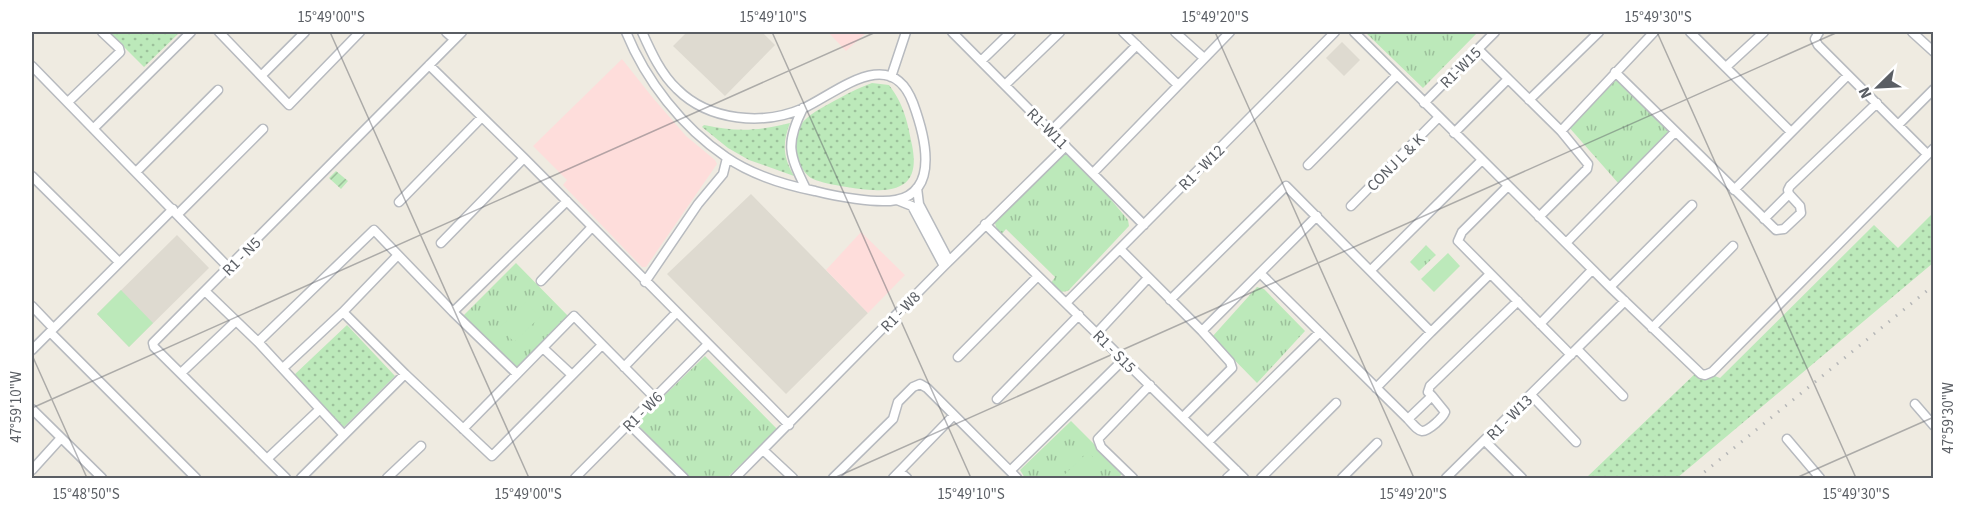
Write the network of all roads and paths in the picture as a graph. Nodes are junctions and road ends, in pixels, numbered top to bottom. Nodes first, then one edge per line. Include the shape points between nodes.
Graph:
1 (102, 32) edge
2 (190, 32) edge
3 (219, 32) edge
4 (305, 32) edge
5 (360, 32) edge
6 (446, 32) edge
7 (462, 32) edge
8 (616, 32) edge
9 (642, 32) edge
10 (906, 32) edge
11 (952, 32) edge
12 (1011, 32) edge
13 (1059, 32) edge
14 (1123, 32) edge
15 (1176, 32) edge
16 (1230, 32) edge
17 (1335, 32) edge
18 (1354, 32) edge
19 (1495, 32) edge
20 (1599, 32) edge
21 (1654, 32) edge
22 (1690, 32) edge
23 (1764, 32) edge
24 (1819, 32) edge
25 (1912, 32) edge
26 (628, 36) edge
27 (454, 39) junction
28 (1137, 45) junction
29 (1478, 49) junction
30 (1934, 52) edge
31 (1204, 58) junction
32 (981, 61) junction
33 (429, 65) junction
34 (1726, 68) junction
35 (33, 71) edge
36 (1615, 72) junction
37 (262, 75) junction
38 (1397, 75) junction
39 (1848, 75) junction
40 (891, 76) junction
41 (1508, 80) junction
42 (1005, 85) junction
43 (1178, 85) junction
44 (1934, 89) edge
45 (218, 90) dead end
46 (1529, 100) junction
47 (68, 102) junction
48 (1424, 103) junction
49 (1877, 103) junction
50 (803, 108) junction
51 (482, 117) junction
52 (1439, 117) junction
53 (1898, 125) junction
54 (94, 128) junction
55 (264, 129) dead end
56 (1051, 131) junction
57 (1561, 131) junction
58 (1454, 132) junction
59 (1675, 132) junction
60 (1791, 132) junction
61 (1066, 146) junction
62 (1930, 151) edge
63 (524, 158) junction
64 (727, 158) junction
65 (1482, 160) junction
66 (742, 165) junction
67 (1308, 165) dead end
68 (136, 172) junction
69 (1093, 173) junction
70 (723, 174) junction
71 (32, 176) edge
72 (1508, 186) junction
73 (917, 188) junction
74 (806, 189) junction
75 (1734, 190) junction
76 (1789, 194) junction
77 (896, 200) junction
78 (567, 201) junction
79 (399, 202) dead end
80 (1692, 205) dead end
81 (1351, 206) dead end
82 (175, 212) junction
83 (1317, 216) junction
84 (1539, 216) junction
85 (1764, 219) junction
86 (985, 224) junction
87 (1144, 225) junction
88 (592, 227) junction
89 (441, 243) dead end
90 (1566, 243) junction
91 (1733, 246) dead end
92 (1120, 249) junction
93 (397, 256) junction
94 (119, 262) junction
95 (946, 263) junction
96 (229, 268) junction
97 (1371, 270) junction
98 (1592, 270) junction
99 (1260, 273) junction
100 (1490, 274) junction
101 (1038, 276) junction
102 (1148, 278) junction
103 (541, 281) dead end
104 (645, 282) junction
105 (1610, 287) junction
106 (205, 291) junction
107 (1170, 300) junction
108 (1518, 301) junction
109 (1624, 302) junction
110 (1066, 303) junction
111 (32, 306) edge
112 (343, 312) junction
113 (453, 312) junction
114 (676, 313) junction
115 (1079, 315) junction
116 (236, 321) junction
117 (1540, 324) junction
118 (1652, 328) junction
119 (51, 330) junction
120 (1202, 331) junction
121 (1320, 332) junction
122 (1431, 332) junction
123 (1096, 333) junction
124 (258, 342) junction
125 (708, 344) junction
126 (602, 345) junction
127 (543, 348) junction
128 (32, 350) edge
129 (1574, 352) junction
130 (958, 357) dead end
131 (1124, 359) junction
132 (624, 367) junction
133 (283, 368) junction
134 (181, 373) junction
135 (405, 374) junction
136 (517, 374) junction
137 (572, 375) junction
138 (1150, 385) junction
139 (1376, 388) junction
140 (1531, 395) junction
141 (1432, 396) junction
142 (1623, 396) dead end
143 (655, 398) junction
144 (997, 399) dead end
145 (1336, 403) dead end
146 (1916, 404) dead end
147 (32, 409) edge
148 (320, 409) junction
149 (954, 415) junction
150 (1183, 417) junction
151 (1408, 419) junction
152 (629, 424) junction
153 (789, 425) junction
154 (1934, 426) edge
155 (463, 429) junction
156 (344, 435) junction
157 (61, 438) junction
158 (1787, 439) dead end
159 (1485, 441) junction
160 (1208, 442) junction
161 (1576, 442) dead end
162 (1377, 443) dead end
163 (421, 446) dead end
164 (763, 450) junction
165 (267, 459) junction
166 (32, 470) edge
167 (1236, 470) junction
168 (1010, 471) junction
169 (896, 475) edge
170 (102, 478) edge
171 (196, 478) edge
172 (286, 478) edge
173 (302, 478) edge
174 (387, 478) edge
175 (575, 478) edge
176 (681, 478) edge
177 (735, 478) edge
178 (792, 478) edge
179 (833, 478) edge
180 (907, 478) edge
181 (1017, 478) edge
182 (1130, 478) edge
183 (1227, 478) edge
184 (1244, 478) edge
185 (1261, 478) edge
186 (1342, 478) edge
187 (1446, 478) edge
188 (1522, 478) edge
189 (1820, 478) edge

1 - 47 street via 120,52
2 - 54 street
3 - 37 street
4 - 37 street
5 - 37 street via 290,105
6 - 27 street
7 - 27 street, R1 - N5
8 - 26 street
9 - 50 street via 666,77 701,107 752,119
10 - 40 street
11 - 32 street, R1-W11
12 - 32 street
13 - 42 street
14 - 28 street
15 - 31 street
16 - 31 street
17 - 87 street, R1 - W12
18 - 38 street
19 - 29 street, R1-W15
20 - 46 street
21 - 36 street
22 - 34 street
23 - 34 street
24 - 39 street via 1815,39 1818,45
25 - 30 street
26 - 64 street via 651,81 670,105
27 - 33 street, R1 - N5
28 - 43 street
28 - 56 street
29 - 41 street
29 - 48 street, R1-W15
31 - 43 street
32 - 42 street, R1-W11
33 - 51 street
33 - 96 street, R1 - N5
34 - 60 street
35 - 47 street
36 - 57 street
36 - 59 street
38 - 48 street
38 - 67 street
39 - 49 street
39 - 60 street
40 - 50 street via 866,75
40 - 73 street via 903,85 912,100 924,142 926,165
41 - 46 street
41 - 58 street
42 - 56 street, R1-W11
43 - 69 street
44 - 53 street
45 - 68 street
46 - 57 street
47 - 54 street
48 - 52 street
49 - 53 street
49 - 76 street via 1790,186
50 - 74 street via 792,130 790,149
51 - 63 street
51 - 79 street
52 - 58 street
52 - 81 street, CONJ L & K
53 - 62 street
54 - 68 street
55 - 82 street
56 - 61 street, R1-W11
57 - 84 street via 1588,166
58 - 65 street
59 - 75 street
59 - 90 street
60 - 75 street
61 - 69 street, R1-W11
61 - 86 street, R1 - W8
62 - 118 street via 1708,374 1698,373
63 - 78 street
63 - 89 street
64 - 66 street
64 - 70 street
65 - 72 street
65 - 97 street
66 - 70 street
66 - 74 street via 762,176
68 - 82 street
69 - 87 street, R1-W11
70 - 104 street
71 - 94 street
72 - 84 street
72 - 100 street via 1458,239
73 - 77 street
73 - 95 street via 919,204
74 - 77 street
75 - 85 street
76 - 85 street
76 - 85 street via 1801,213 1781,231
77 - 95 street via 912,206
78 - 88 street
78 - 113 street
80 - 105 street
82 - 94 street
82 - 96 street
83 - 97 street
83 - 99 street
83 - 107 street via 1286,186
84 - 90 street
86 - 95 street, R1 - W8
86 - 101 street, R1 - S15
87 - 92 street, R1 - W12
88 - 103 street
88 - 104 street
90 - 98 street
91 - 118 street
92 - 102 street
92 - 110 street, R1 - W12
93 - 112 street
93 - 113 street
93 - 124 street via 374,230
94 - 119 street
95 - 153 street, R1 - W8
96 - 106 street, R1 - N5
97 - 122 street
98 - 105 street
98 - 117 street
99 - 120 street
99 - 121 street
100 - 108 street
100 - 122 street
101 - 110 street, R1 - S15
101 - 130 street
102 - 107 street
102 - 123 street
104 - 114 street
105 - 109 street
106 - 116 street
106 - 134 street, R1 - N5 via 153,343
107 - 120 street
108 - 117 street
108 - 141 street via 1430,386 1428,392
109 - 118 street
109 - 129 street, R1 - W13
110 - 115 street, R1 - S15
111 - 119 street
112 - 133 street
112 - 135 street
113 - 136 street
114 - 125 street
114 - 132 street
115 - 123 street, R1 - S15
115 - 144 street
116 - 124 street
116 - 134 street
117 - 129 street
119 - 128 street
119 - 171 street
120 - 150 street via 1232,368
121 - 139 street
121 - 160 street
122 - 139 street
123 - 131 street, R1 - S15
124 - 133 street
125 - 143 street, R1 - W6
125 - 153 street
126 - 127 street via 574,316
126 - 132 street
126 - 137 street
127 - 136 street
127 - 137 street
129 - 140 street, R1 - W13
129 - 142 street
131 - 138 street, R1 - S15
131 - 168 street
132 - 143 street
133 - 148 street
134 - 165 street, R1 - N5
135 - 155 street
135 - 156 street
136 - 155 street
137 - 155 street via 492,456
138 - 150 street, R1 - S15
138 - 182 street via 1098,439
139 - 151 street
140 - 159 street, R1 - W13
140 - 161 street
141 - 151 street
141 - 151 street via 1444,409 1444,417 1425,432
143 - 152 street, R1 - W6
145 - 185 street
146 - 154 street
147 - 157 street
148 - 156 street
148 - 165 street
149 - 168 street
149 - 169 street
149 - 179 street via 923,385 917,384 898,402 893,419
150 - 160 street, R1 - S15
152 - 175 street, R1 - W6
152 - 176 street
153 - 164 street, R1 - W8
156 - 173 street
157 - 166 street
157 - 170 street
158 - 189 street
159 - 187 street, R1 - W13
159 - 188 street
160 - 167 street, R1 - S15
162 - 186 street
163 - 174 street
164 - 177 street, R1 - W8
164 - 178 street
165 - 172 street, R1 - N5
167 - 183 street
167 - 184 street, R1 - S15
168 - 181 street
169 - 180 street

